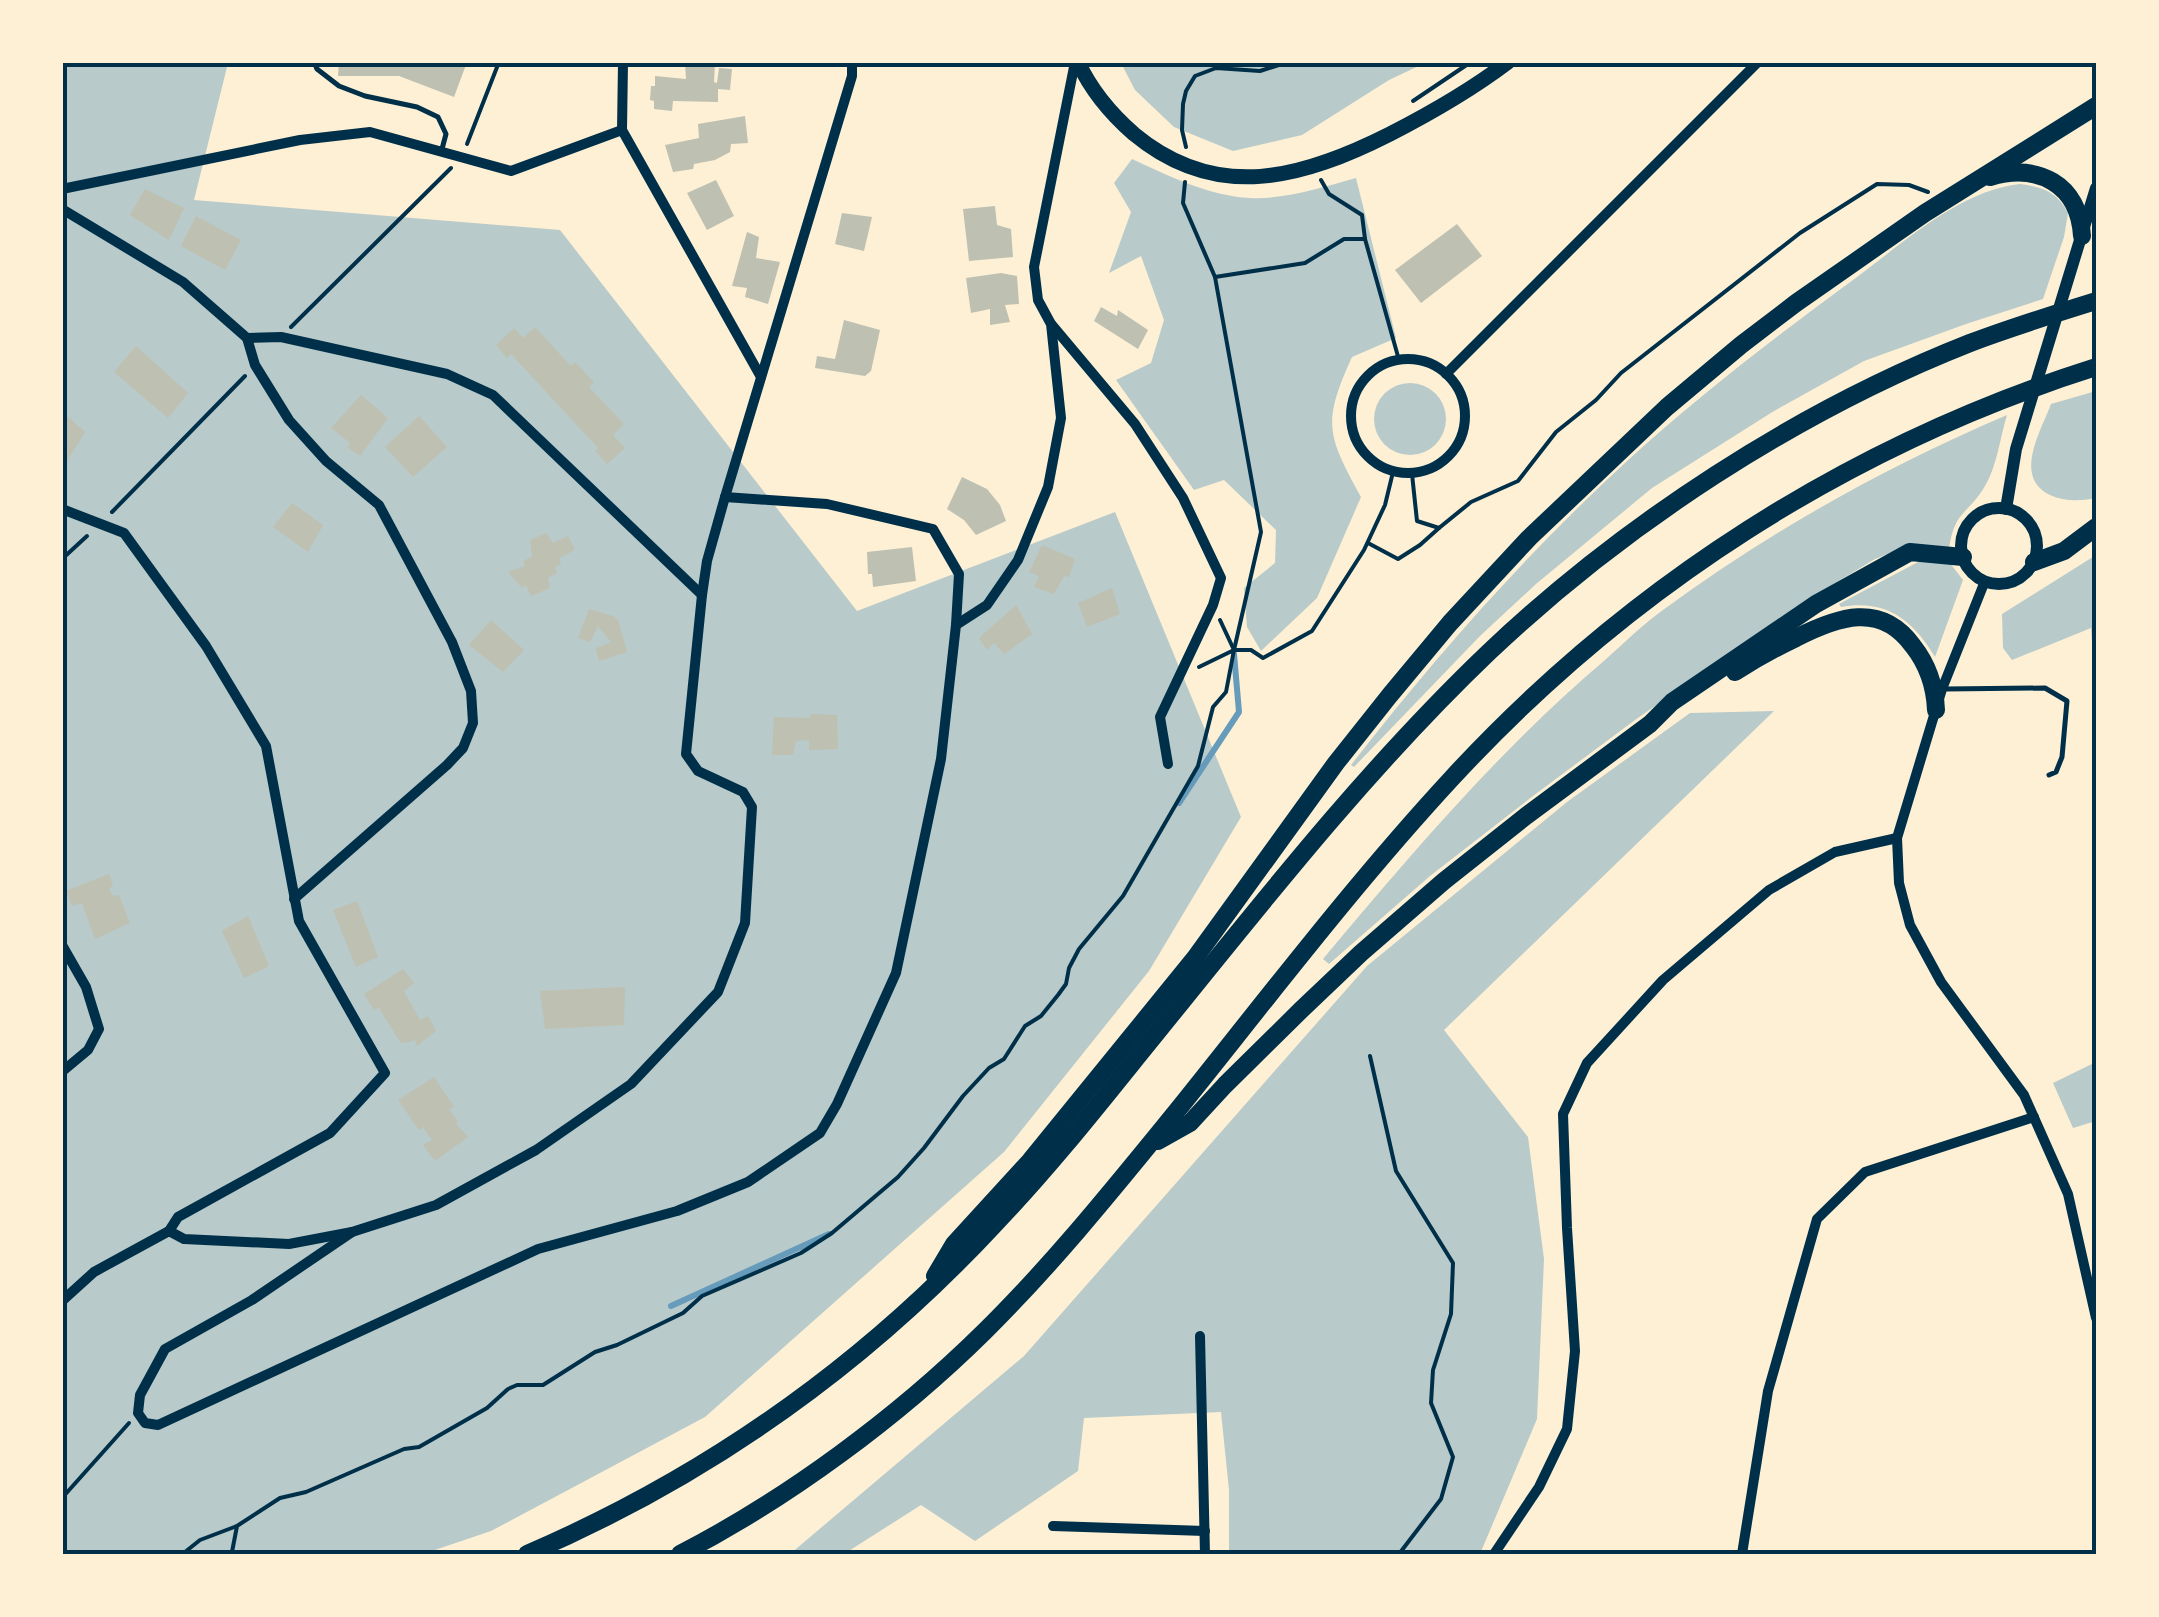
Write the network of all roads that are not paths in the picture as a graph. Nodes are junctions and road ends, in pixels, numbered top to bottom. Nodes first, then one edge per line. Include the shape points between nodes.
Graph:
1 (314, 62) edge
2 (623, 62) edge
3 (852, 62) edge
4 (1076, 62) edge
5 (1508, 62) edge
6 (1758, 62) edge
7 (2096, 106) edge
8 (622, 130) junction
9 (441, 152) junction
10 (1971, 184) junction
11 (2096, 188) edge
12 (62, 189) edge
13 (62, 208) edge
14 (2080, 243) junction
15 (2096, 300) edge
16 (1051, 324) junction
17 (247, 338) junction
18 (2096, 367) edge
19 (1446, 374) junction
20 (761, 377) junction
21 (725, 498) junction
22 (2006, 508) junction
23 (62, 510) edge
24 (2096, 527) edge
25 (1962, 557) junction
26 (2034, 562) junction
27 (1984, 581) junction
28 (702, 595) junction
29 (956, 625) junction
30 (1942, 689) junction
31 (1936, 710) junction
32 (1650, 724) junction
33 (1168, 764) dead end
34 (2048, 775) dead end
35 (1897, 838) junction
36 (294, 899) junction
37 (62, 945) edge
38 (63, 1069) edge
39 (2034, 1117) junction
40 (1149, 1146) junction
41 (169, 1232) junction
42 (352, 1232) junction
43 (922, 1296) junction
44 (62, 1300) edge
45 (2096, 1318) edge
46 (1200, 1336) dead end
47 (1053, 1526) dead end
48 (1204, 1531) junction
49 (527, 1554) edge
50 (680, 1554) edge
51 (1205, 1554) edge
52 (1494, 1554) edge
53 (1742, 1554) edge

1 - 9 lane via 340,86 438,117 446,134
2 - 8 street
3 - 20 street
4 - 5 main road via 1108,109 1153,149 1187,166 1270,176 1361,149
4 - 16 street via 1034,267 1038,300
6 - 19 street
7 - 10 highway
8 - 9 street via 511,171
8 - 20 street
9 - 12 street via 370,132
10 - 14 highway via 2024,172 2052,181 2072,199 2082,222
10 - 43 highway via 1742,345 1620,450 1518,551 1381,706 1195,958 954,1244
11 - 14 street
13 - 17 street via 183,282
14 - 22 street via 2016,449
15 - 43 highway via 1968,344 1823,411 1648,521 1563,586 1486,654 1376,769 1036,1179
16 - 29 street via 1062,418 1048,487 1018,560 987,605
16 - 33 street via 1135,424 1183,498 1221,578 1160,717
17 - 28 street via 281,337 447,374 492,395
17 - 36 street via 289,420 379,505 471,691 473,724 463,748
18 - 40 highway via 1968,412 1867,460 1712,552 1598,639 1423,810
19 - 19 street via 1464,407 1458,444 1446,459 1412,474 1376,464 1353,434 1350,416 1362,381 1398,360 1430,364
20 - 21 street
21 - 28 street
21 - 29 street via 827,504 933,530 960,574
22 - 25 street via 1970,520
22 - 26 street via 2033,528
23 - 36 street via 124,534 206,646 266,746
24 - 26 highway via 2064,552
25 - 27 street
25 - 32 highway via 1910,552 1816,604
26 - 27 street via 2008,583
27 - 30 street
28 - 42 street via 686,754 698,771 744,792 752,808 745,923 718,992 631,1084 536,1150 436,1205
29 - 42 street via 942,758 896,973 820,1133 748,1182 677,1212 538,1249 158,1425 146,1424 138,1413 140,1395 165,1349
30 - 31 street
30 - 34 lane via 2045,688 2067,702 2062,757
31 - 32 highway via 1930,677 1907,637 1886,622 1849,617 1740,668
31 - 35 street
32 - 40 highway via 1444,881 1324,987 1190,1123
35 - 39 street via 1910,925
35 - 52 street via 1834,852 1769,890 1663,980 1587,1063 1563,1114 1576,1351 1566,1429 1539,1487
36 - 41 street via 299,921 385,1073 330,1133 178,1217
37 - 38 street via 86,987 99,1029 88,1050
39 - 45 street via 2068,1194
39 - 53 street via 1866,1172 1817,1219 1768,1391
40 - 50 highway via 1067,1244 912,1398 823,1465
41 - 42 street via 184,1239 290,1244
41 - 44 street via 94,1272
43 - 49 highway via 833,1375 734,1445 644,1500
46 - 48 street
47 - 48 street
48 - 51 street

